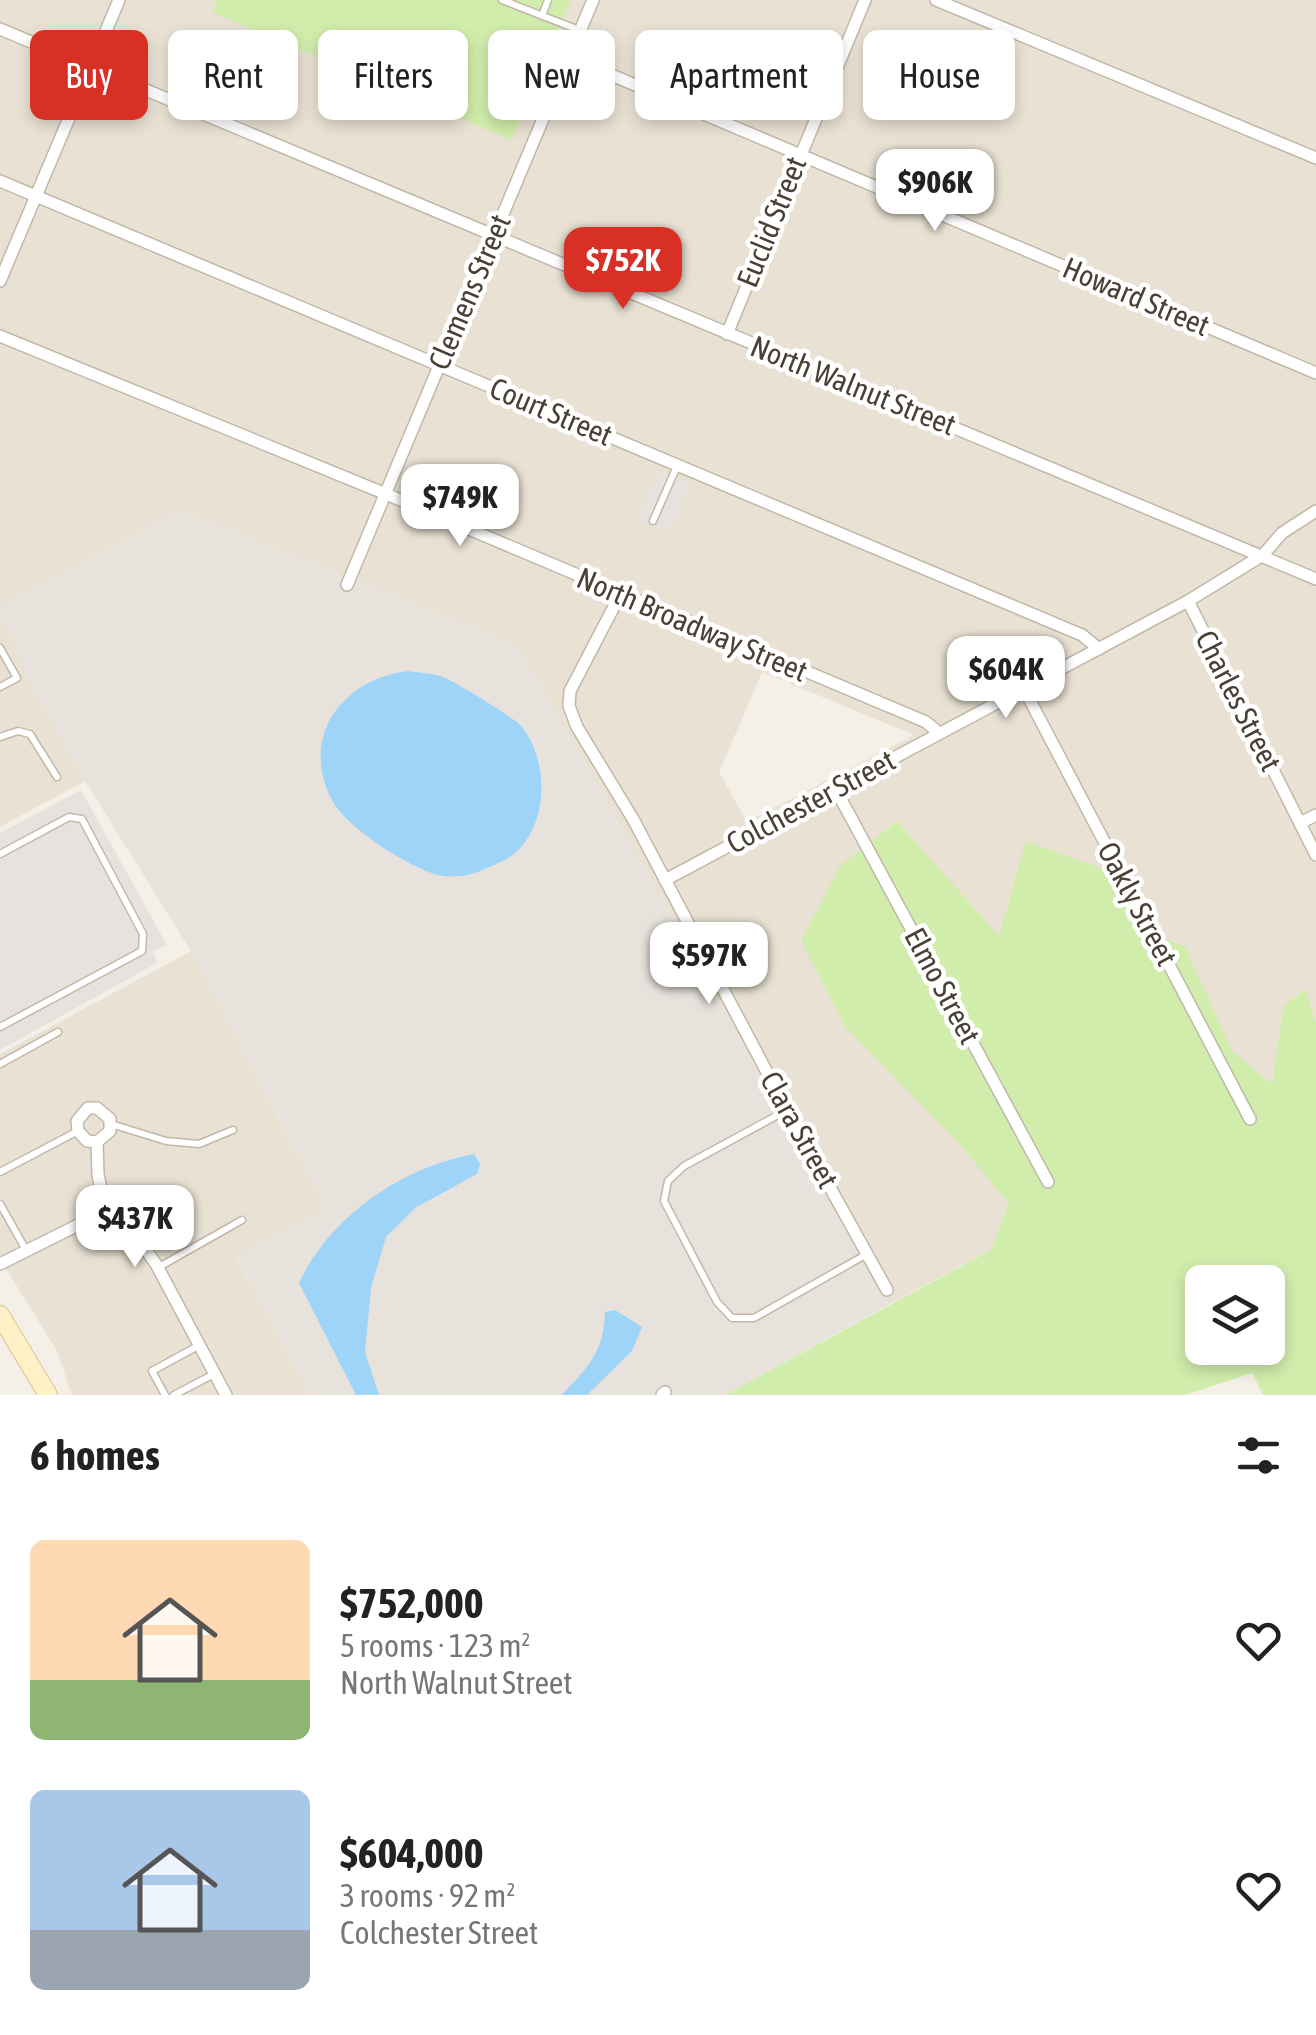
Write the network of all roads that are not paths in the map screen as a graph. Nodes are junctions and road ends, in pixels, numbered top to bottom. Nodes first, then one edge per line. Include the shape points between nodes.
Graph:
1 (119, 0) edge
2 (502, 0) edge
3 (548, 0) edge
4 (592, 0) edge
5 (866, 0) edge
6 (936, 0) edge
7 (542, 16) junction
8 (0, 30) edge
9 (106, 30) edge
10 (580, 30) joint
11 (30, 43) edge
12 (615, 76) edge
13 (148, 92) edge
14 (68, 120) edge
15 (542, 120) edge
16 (800, 154) junction
17 (1316, 158) edge
18 (0, 181) edge
19 (37, 196) junction
20 (494, 235) junction
21 (0, 281) edge
22 (727, 334) junction
23 (0, 336) edge
24 (439, 364) junction
25 (1316, 374) edge
26 (677, 466) junction
27 (386, 494) junction
28 (1316, 511) edge
29 (653, 521) dead end
30 (1263, 555) junction
31 (1316, 578) edge
32 (347, 585) dead end
33 (620, 595) junction
34 (1188, 601) junction
35 (0, 648) edge
36 (1099, 649) junction
37 (0, 687) edge
38 (1024, 689) junction
39 (939, 733) junction
40 (0, 737) edge
41 (57, 776) dead end
42 (836, 790) junction
43 (1316, 815) edge
44 (1300, 824) junction
45 (0, 854) edge
46 (1316, 854) edge
47 (665, 880) junction
48 (0, 1027) edge
49 (58, 1032) dead end
50 (0, 1064) edge
51 (787, 1110) junction
52 (1250, 1119) dead end
53 (110, 1124) junction
54 (233, 1130) dead end
55 (78, 1131) junction
56 (97, 1142) junction
57 (0, 1172) edge
58 (1048, 1182) dead end
59 (0, 1204) edge
60 (106, 1210) junction
61 (242, 1220) dead end
62 (26, 1250) junction
63 (868, 1253) junction
64 (0, 1264) edge
65 (158, 1268) junction
66 (887, 1290) dead end
67 (0, 1316) edge
68 (199, 1346) junction
69 (214, 1374) junction
70 (48, 1395) edge
71 (165, 1395) edge
72 (174, 1395) edge
73 (226, 1395) edge

1 - 9 street
2 - 7 lane
3 - 7 lane
4 - 10 street, Clemens Street
5 - 16 street, Euclid Street
6 - 17 street
7 - 10 lane
8 - 11 street, North Walnut Street
12 - 16 street, Howard Street
13 - 20 street, North Walnut Street
14 - 19 street
15 - 20 street, Clemens Street
16 - 22 street, Euclid Street
16 - 25 street, Howard Street
18 - 19 street, Court Street
19 - 21 street
19 - 24 street, Court Street
20 - 22 street, North Walnut Street
20 - 24 street, Clemens Street
22 - 30 street, North Walnut Street
23 - 27 street, North Broadway Street
24 - 26 street, Court Street
24 - 27 street, Clemens Street
26 - 29 lane
26 - 36 street, Court Street via 1082,635
27 - 32 street, Clemens Street
27 - 33 street, North Broadway Street
28 - 30 street, Colchester Street
30 - 31 street, North Walnut Street
30 - 34 street, Colchester Street
33 - 39 street, North Broadway Street
33 - 47 street, Clara Street via 568,706
34 - 36 street, Colchester Street
34 - 44 street, Charles Street
35 - 37 lane via 16,678
36 - 38 street, Colchester Street
38 - 39 street, Colchester Street
38 - 52 street, Oakly Street
39 - 42 street, Colchester Street
40 - 41 lane via 30,734
42 - 47 street, Colchester Street
42 - 58 street, Elmo Street
43 - 44 street
44 - 46 street, Charles Street
45 - 48 lane via 69,817 82,819 143,934 142,951
47 - 51 street, Clara Street
49 - 50 lane
51 - 63 street, Clara Street
51 - 63 lane via 668,1181 664,1202 717,1302 732,1318 754,1318
53 - 54 lane via 199,1144
53 - 55 street via 105,1112 88,1108
53 - 56 street
55 - 56 street
55 - 57 lane
56 - 60 street
59 - 62 lane
60 - 62 street
60 - 65 street
61 - 65 lane
62 - 64 street
63 - 66 street, Clara Street
65 - 68 street
67 - 70 street
68 - 69 street
68 - 71 lane via 152,1371
69 - 72 lane
69 - 73 street

